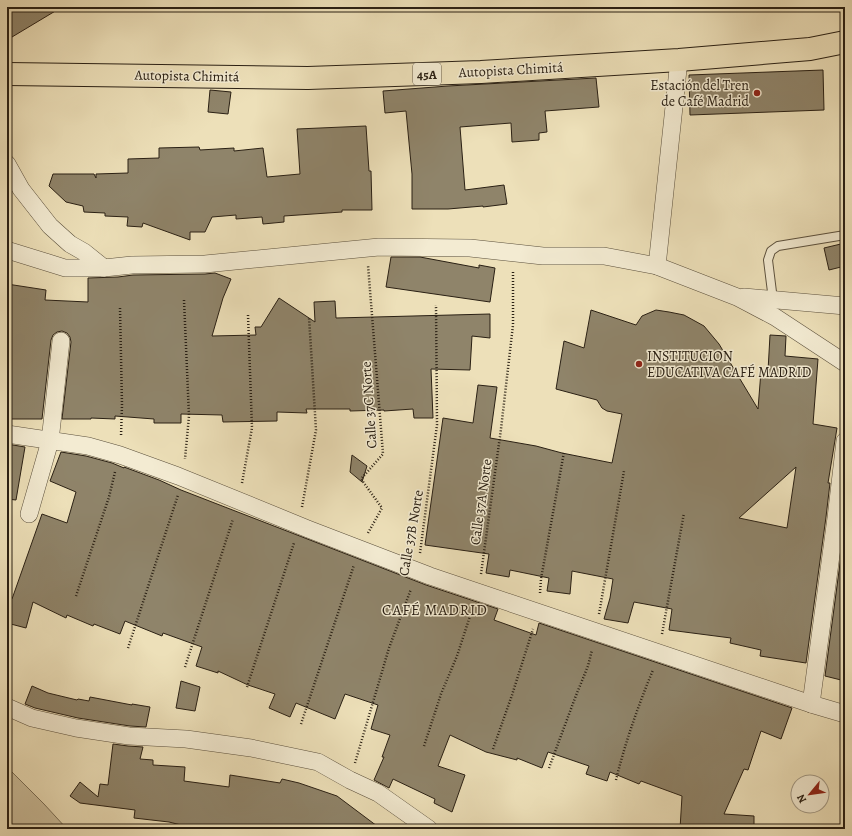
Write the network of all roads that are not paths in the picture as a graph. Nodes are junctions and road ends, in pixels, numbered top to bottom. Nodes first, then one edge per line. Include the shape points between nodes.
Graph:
1 (845, 42) edge
2 (679, 60) junction
3 (9, 78) edge
4 (7, 164) edge
5 (845, 235) edge
6 (7, 250) edge
7 (657, 266) junction
8 (104, 268) junction
9 (737, 297) junction
10 (772, 299) junction
11 (845, 306) edge
12 (775, 317) junction
13 (61, 341) dead end
14 (845, 363) edge
15 (7, 434) edge
16 (50, 441) junction
17 (845, 441) edge
18 (29, 514) dead end
19 (811, 704) junction
20 (7, 707) edge
21 (845, 714) edge
22 (429, 829) edge

1 - 2 highway, Autopista Chimitá / 45A via 810,49
2 - 3 highway, Autopista Chimitá / 45A via 481,72 308,78
2 - 7 street
4 - 8 street via 21,189 50,226
5 - 10 lane via 778,246 771,251 768,260
6 - 8 street via 65,268
7 - 8 street via 604,256 543,256 470,248 380,246 205,264
7 - 9 street
9 - 10 street
9 - 12 street
10 - 11 street
10 - 12 lane
12 - 14 street
13 - 16 street
15 - 16 street
16 - 18 street
16 - 19 street via 88,446 120,455 418,571
17 - 19 street
19 - 21 street
20 - 22 street via 32,718 76,728 251,748 318,762 378,793

